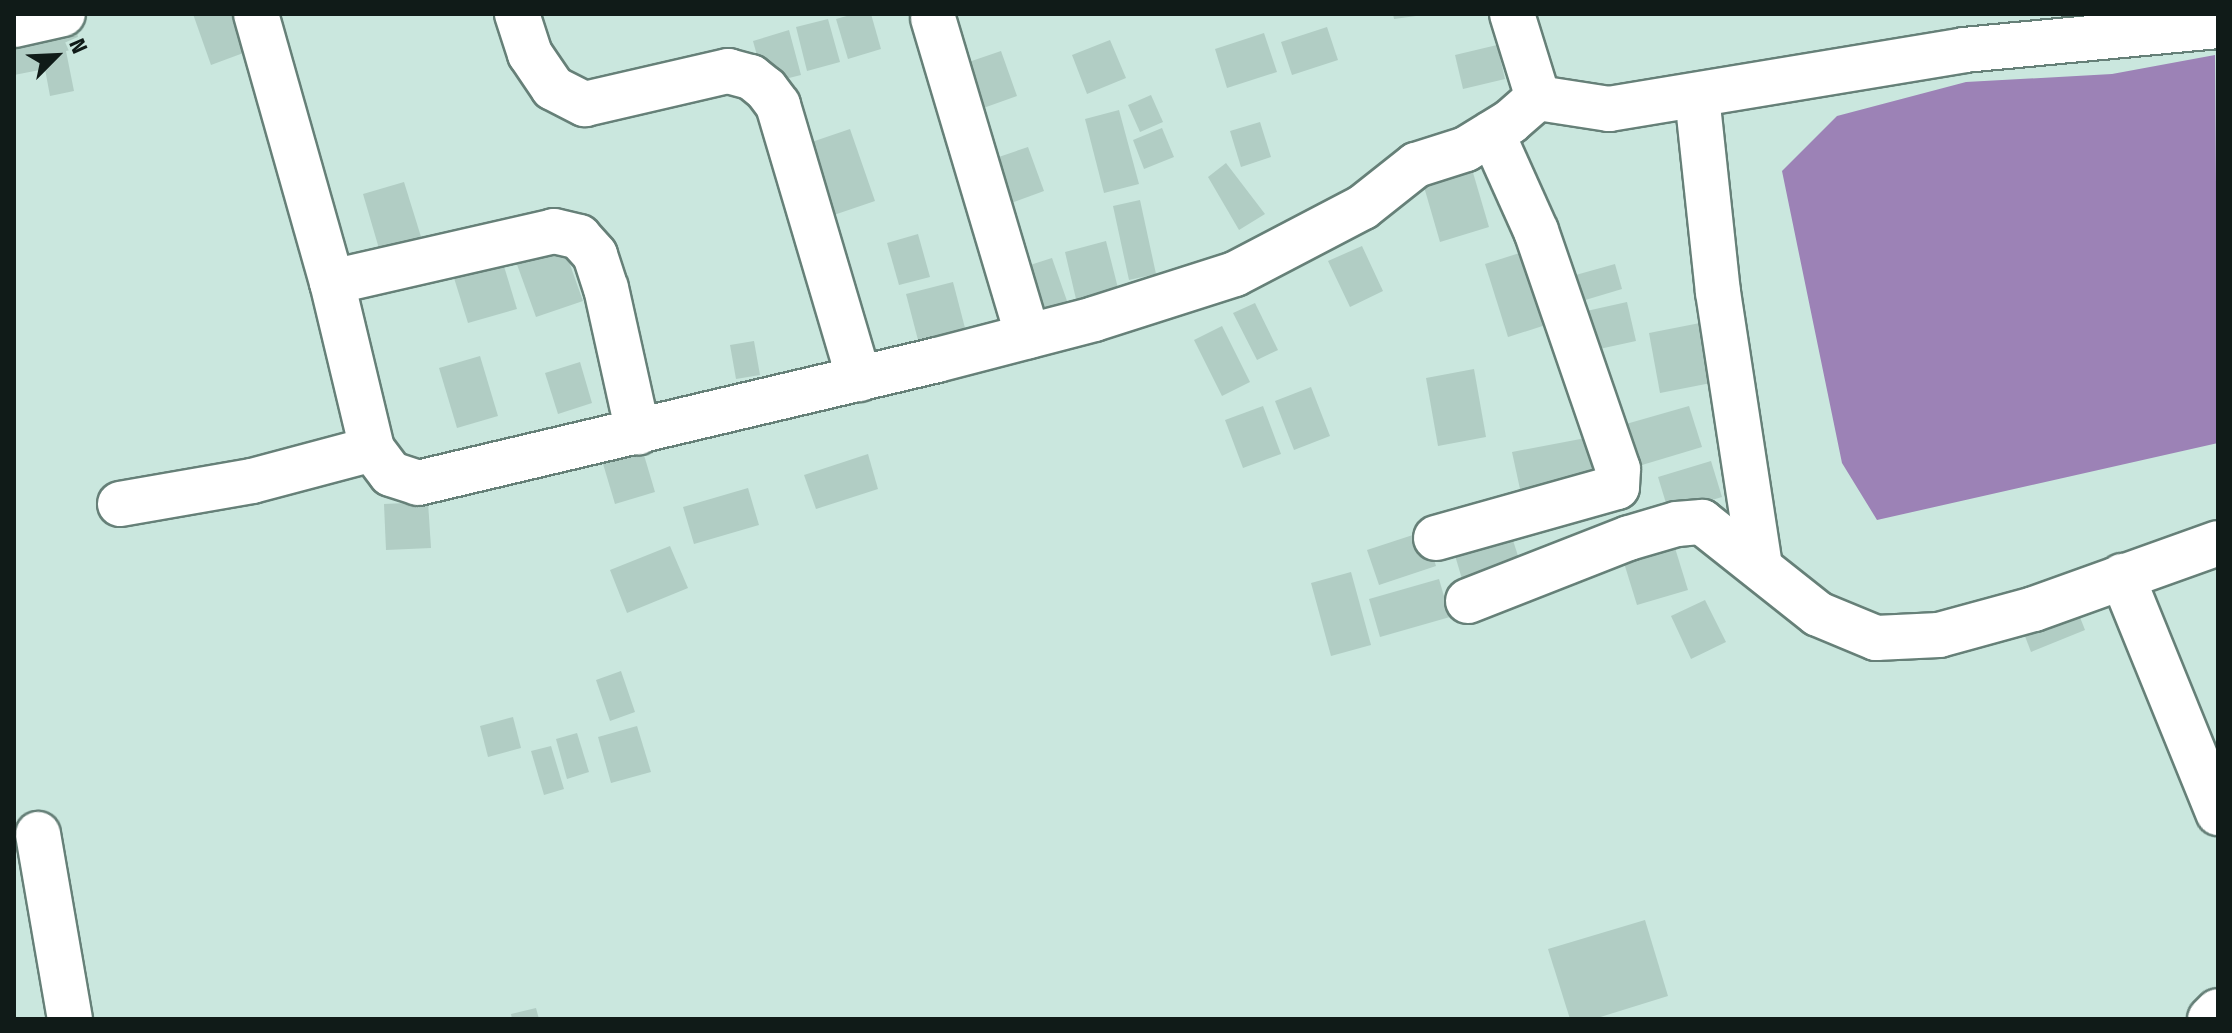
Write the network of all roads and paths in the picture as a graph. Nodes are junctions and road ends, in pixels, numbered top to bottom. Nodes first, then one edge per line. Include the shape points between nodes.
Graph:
1 (63, 14) edge
2 (256, 14) edge
3 (517, 14) edge
4 (1512, 14) edge
5 (933, 18) dead end
6 (14, 25) edge
7 (2218, 26) edge
8 (1997, 30) edge
9 (1697, 96) junction
10 (1538, 98) junction
11 (1492, 133) junction
12 (332, 282) junction
13 (1028, 336) junction
14 (859, 379) junction
15 (638, 432) junction
16 (372, 449) junction
17 (120, 504) dead end
18 (1436, 538) dead end
19 (2218, 543) edge
20 (1760, 565) junction
21 (2122, 576) junction
22 (1468, 601) dead end
23 (2218, 813) edge
24 (38, 834) dead end
25 (2218, 1011) edge
26 (70, 1019) edge
27 (2210, 1019) edge

1 - 6 street
2 - 12 street
3 - 14 street via 530,54 553,88 585,104 728,71 751,77 766,89 778,105
4 - 10 street
5 - 13 street
7 - 8 street
8 - 9 street
9 - 10 street via 1609,109
9 - 20 street via 1718,292
10 - 11 street
11 - 13 street via 1466,149 1416,165 1363,207 1235,274
11 - 18 street via 1542,246 1618,469 1617,487
12 - 15 street via 554,231 579,237 595,255 606,288
12 - 16 street
13 - 14 street
14 - 15 street
15 - 16 street via 418,483 391,474
16 - 17 street via 252,481
19 - 21 street
20 - 21 street via 1818,614 1876,638 1939,635 2034,609
20 - 22 street via 1702,522 1677,524
21 - 23 street
24 - 26 street
25 - 27 street

